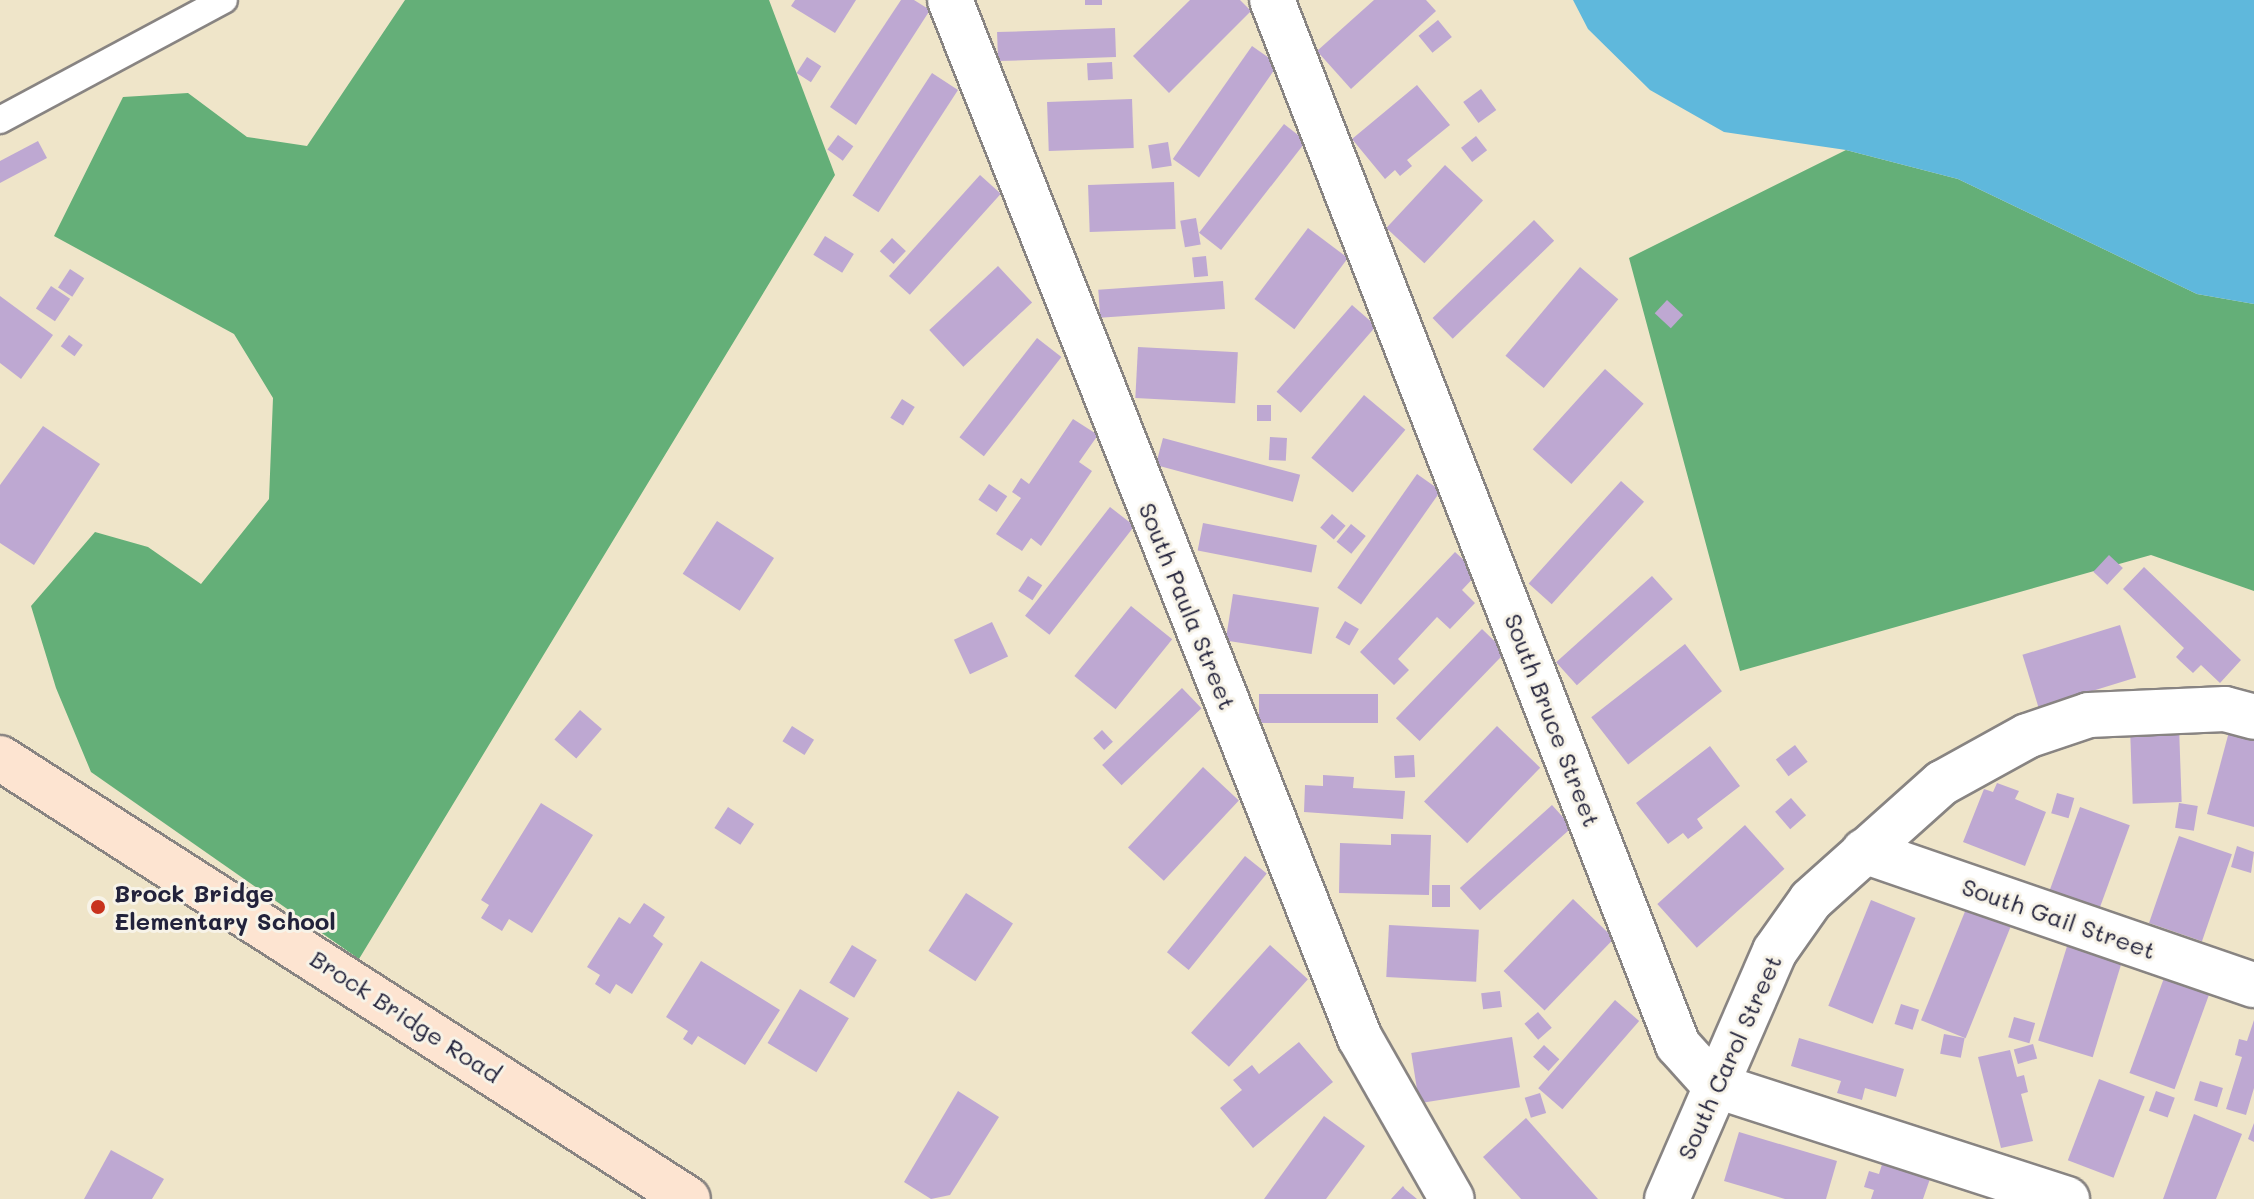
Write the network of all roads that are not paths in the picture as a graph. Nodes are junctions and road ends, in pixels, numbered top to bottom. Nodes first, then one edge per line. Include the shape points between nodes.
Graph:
1 (224, 0) edge
2 (950, 0) edge
3 (1272, 0) edge
4 (0, 120) edge
5 (2254, 717) edge
6 (0, 758) edge
7 (1864, 851) junction
8 (2254, 985) edge
9 (1714, 1085) junction
10 (678, 1196) edge
11 (1452, 1199) edge
12 (1667, 1199) edge
13 (2067, 1199) edge

1 - 4 lane
2 - 11 street, South Paula Street via 1360,1038
3 - 9 street, South Bruce Street via 1672,1031
5 - 7 street, South Carol Street via 2225,709 2157,708 2089,715 2027,736 1942,783
6 - 10 street, Brock Bridge Road
7 - 8 street, South Gail Street
7 - 9 street, South Carol Street via 1811,900 1775,951
9 - 12 street, South Carol Street
9 - 13 street

